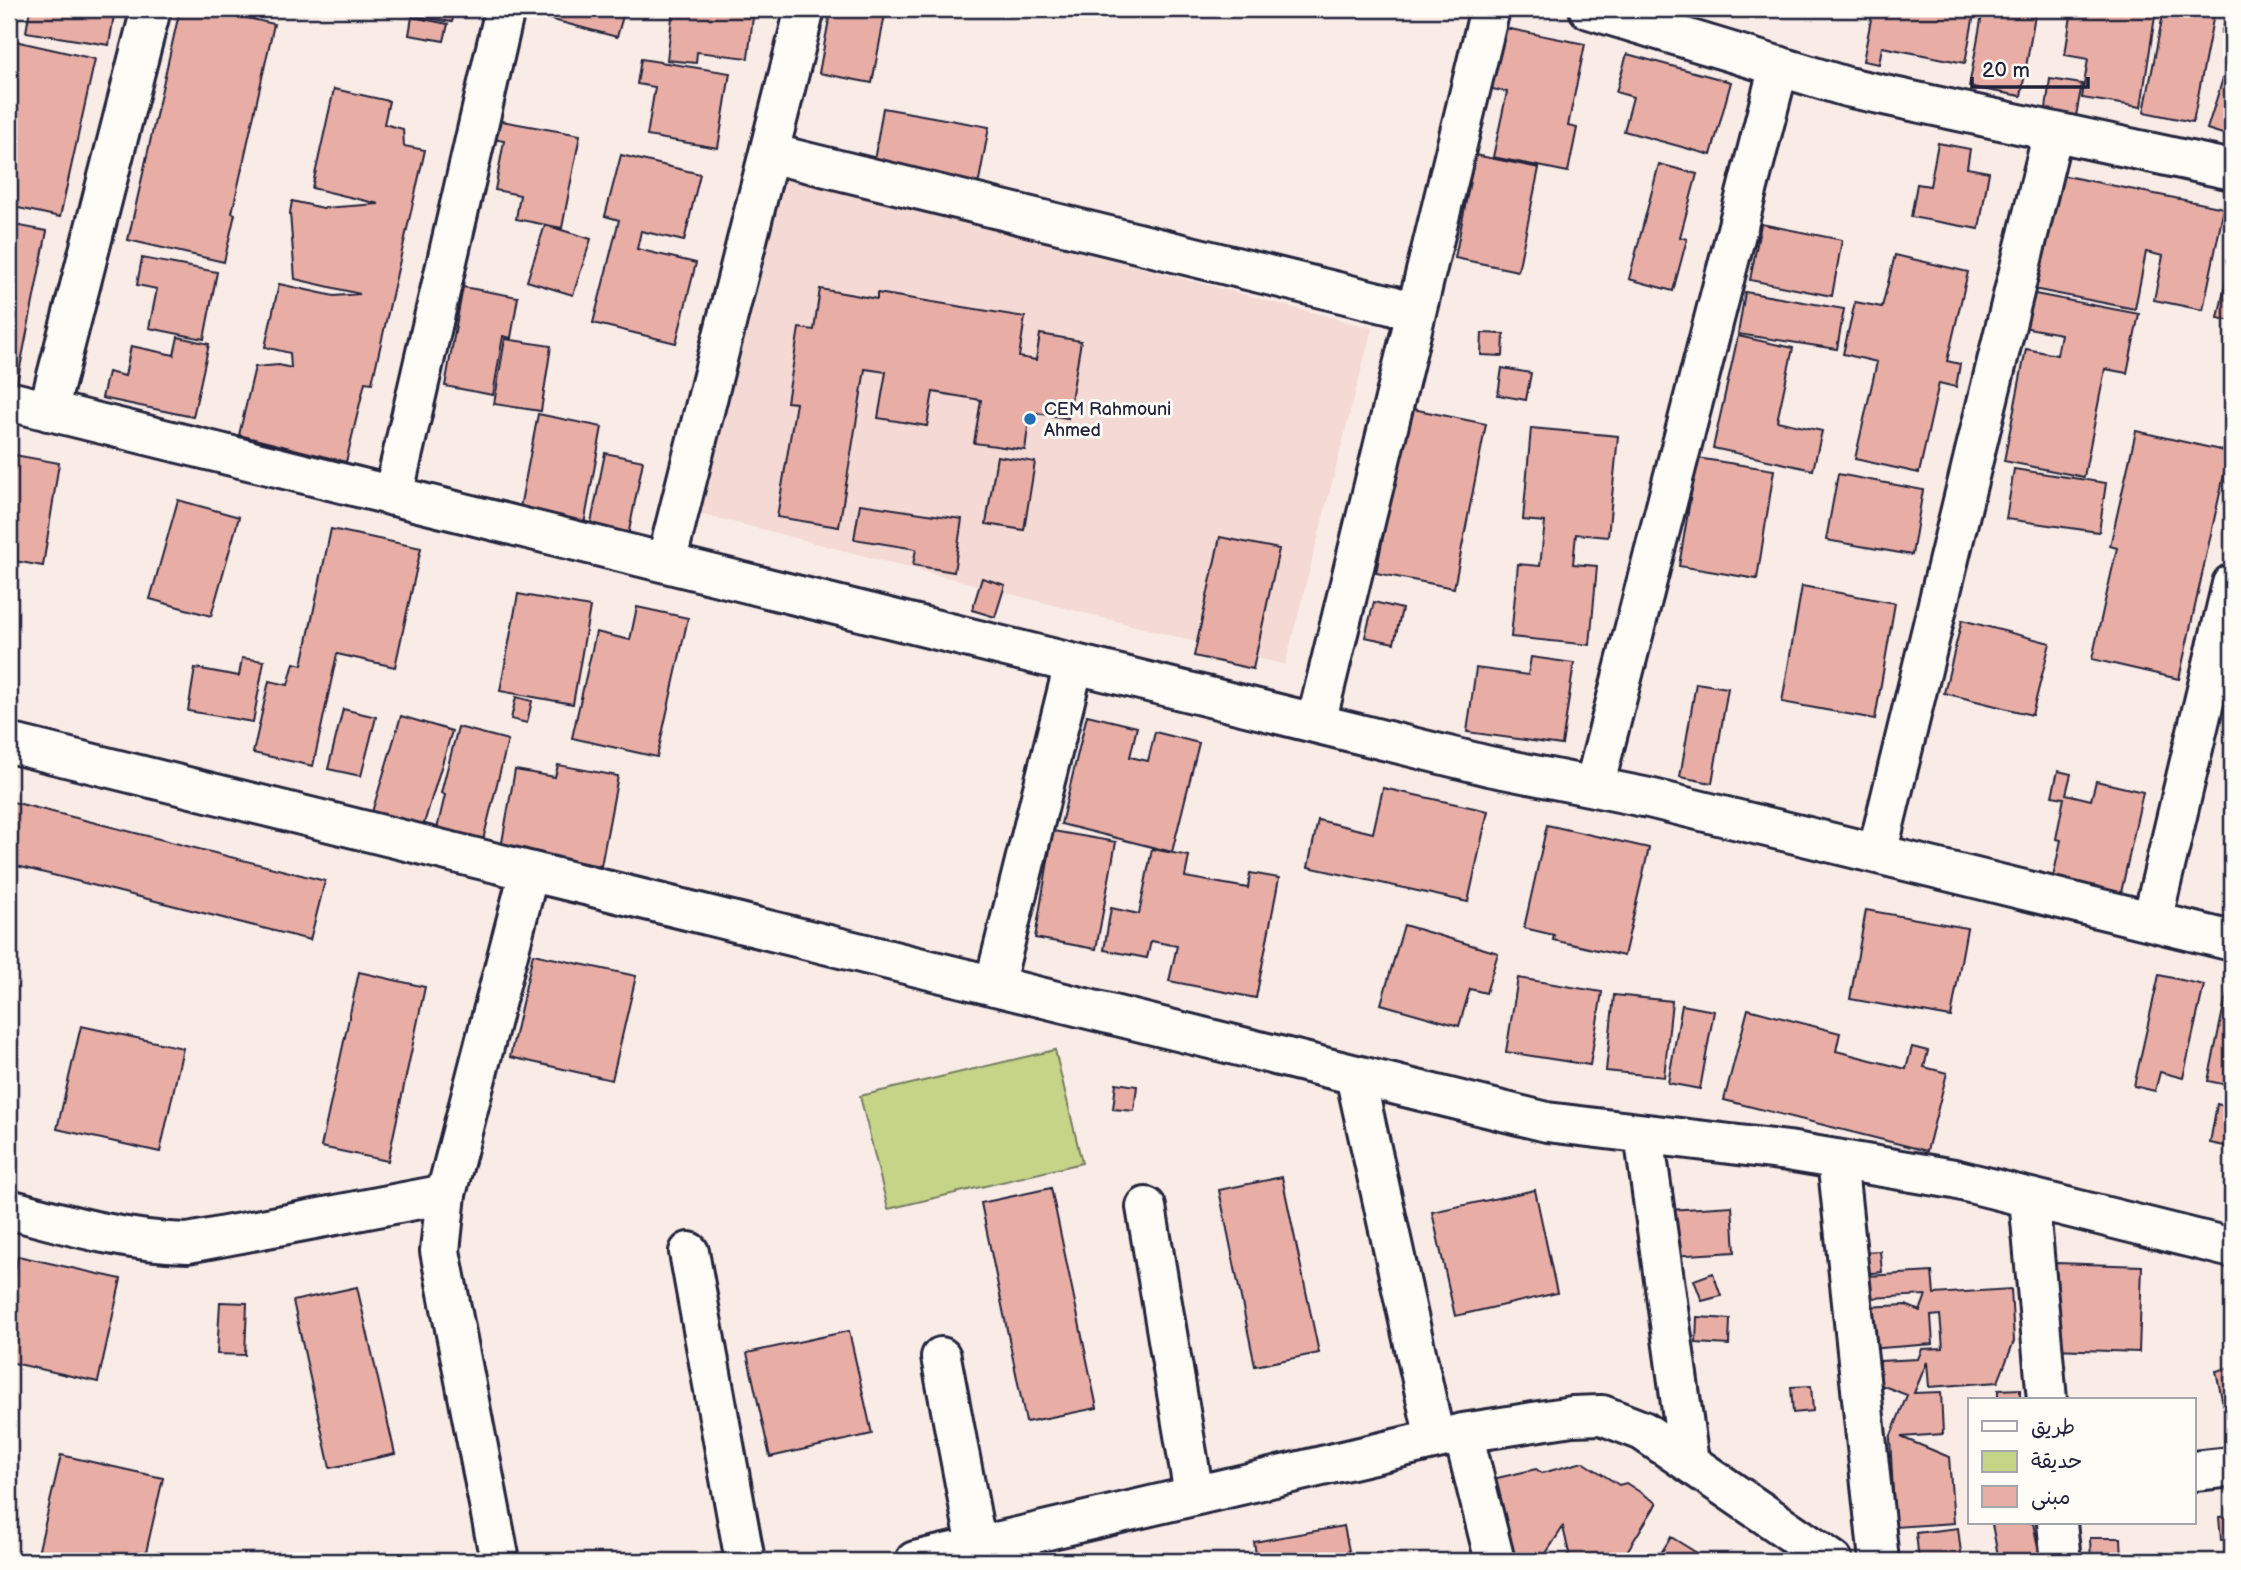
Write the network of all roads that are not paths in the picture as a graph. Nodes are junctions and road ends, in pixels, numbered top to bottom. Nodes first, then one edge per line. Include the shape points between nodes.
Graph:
1 (151, 9) edge
2 (505, 9) edge
3 (805, 9) edge
4 (1490, 9) edge
5 (1589, 9) edge
6 (1779, 66) junction
7 (2053, 132) junction
8 (769, 153) junction
9 (2232, 170) edge
10 (1416, 313) junction
11 (9, 401) edge
12 (48, 411) junction
13 (393, 496) junction
14 (666, 564) junction
15 (2232, 584) edge
16 (1074, 664) junction
17 (1316, 723) junction
18 (9, 743) edge
19 (1594, 787) junction
20 (1877, 854) junction
21 (529, 872) junction
22 (2152, 921) junction
23 (2232, 941) edge
24 (994, 986) junction
25 (1355, 1075) junction
26 (1644, 1134) junction
27 (1837, 1159) junction
28 (446, 1194) junction
29 (2029, 1198) junction
30 (1146, 1207) dead end
31 (9, 1209) edge
32 (2232, 1248) edge
33 (689, 1252) dead end
34 (941, 1357) dead end
35 (2047, 1398) edge
36 (1449, 1436) junction
37 (1689, 1462) junction
38 (2232, 1467) edge
39 (2196, 1471) edge
40 (1194, 1495) junction
41 (2057, 1524) edge
42 (977, 1547) junction
43 (500, 1561) edge
44 (745, 1561) edge
45 (915, 1561) edge
46 (1495, 1561) edge
47 (1833, 1561) edge
48 (1879, 1561) edge
49 (2061, 1561) edge

1 - 12 street
2 - 13 street
3 - 8 street
4 - 10 street
5 - 6 street
6 - 7 street via 1847,87
6 - 19 street
7 - 9 street
7 - 20 street
8 - 10 street
8 - 14 street
10 - 17 street
11 - 12 street
12 - 13 street
13 - 14 street
14 - 16 street
15 - 22 street
16 - 17 street
16 - 24 street
17 - 19 street
18 - 21 street
19 - 20 street
20 - 22 street
21 - 24 street
21 - 28 street
22 - 23 street
24 - 25 street
25 - 26 street via 1547,1122
25 - 36 street
26 - 27 street
26 - 37 street
27 - 29 street via 1954,1179
27 - 48 street
28 - 31 street via 188,1243 107,1235
28 - 43 street via 440,1251
29 - 32 street
29 - 35 street
30 - 40 street
33 - 44 street
34 - 42 street
36 - 37 street via 1602,1415 1643,1431
36 - 40 street
36 - 46 street
37 - 47 street
38 - 39 street
40 - 42 street
41 - 49 street
42 - 45 street

